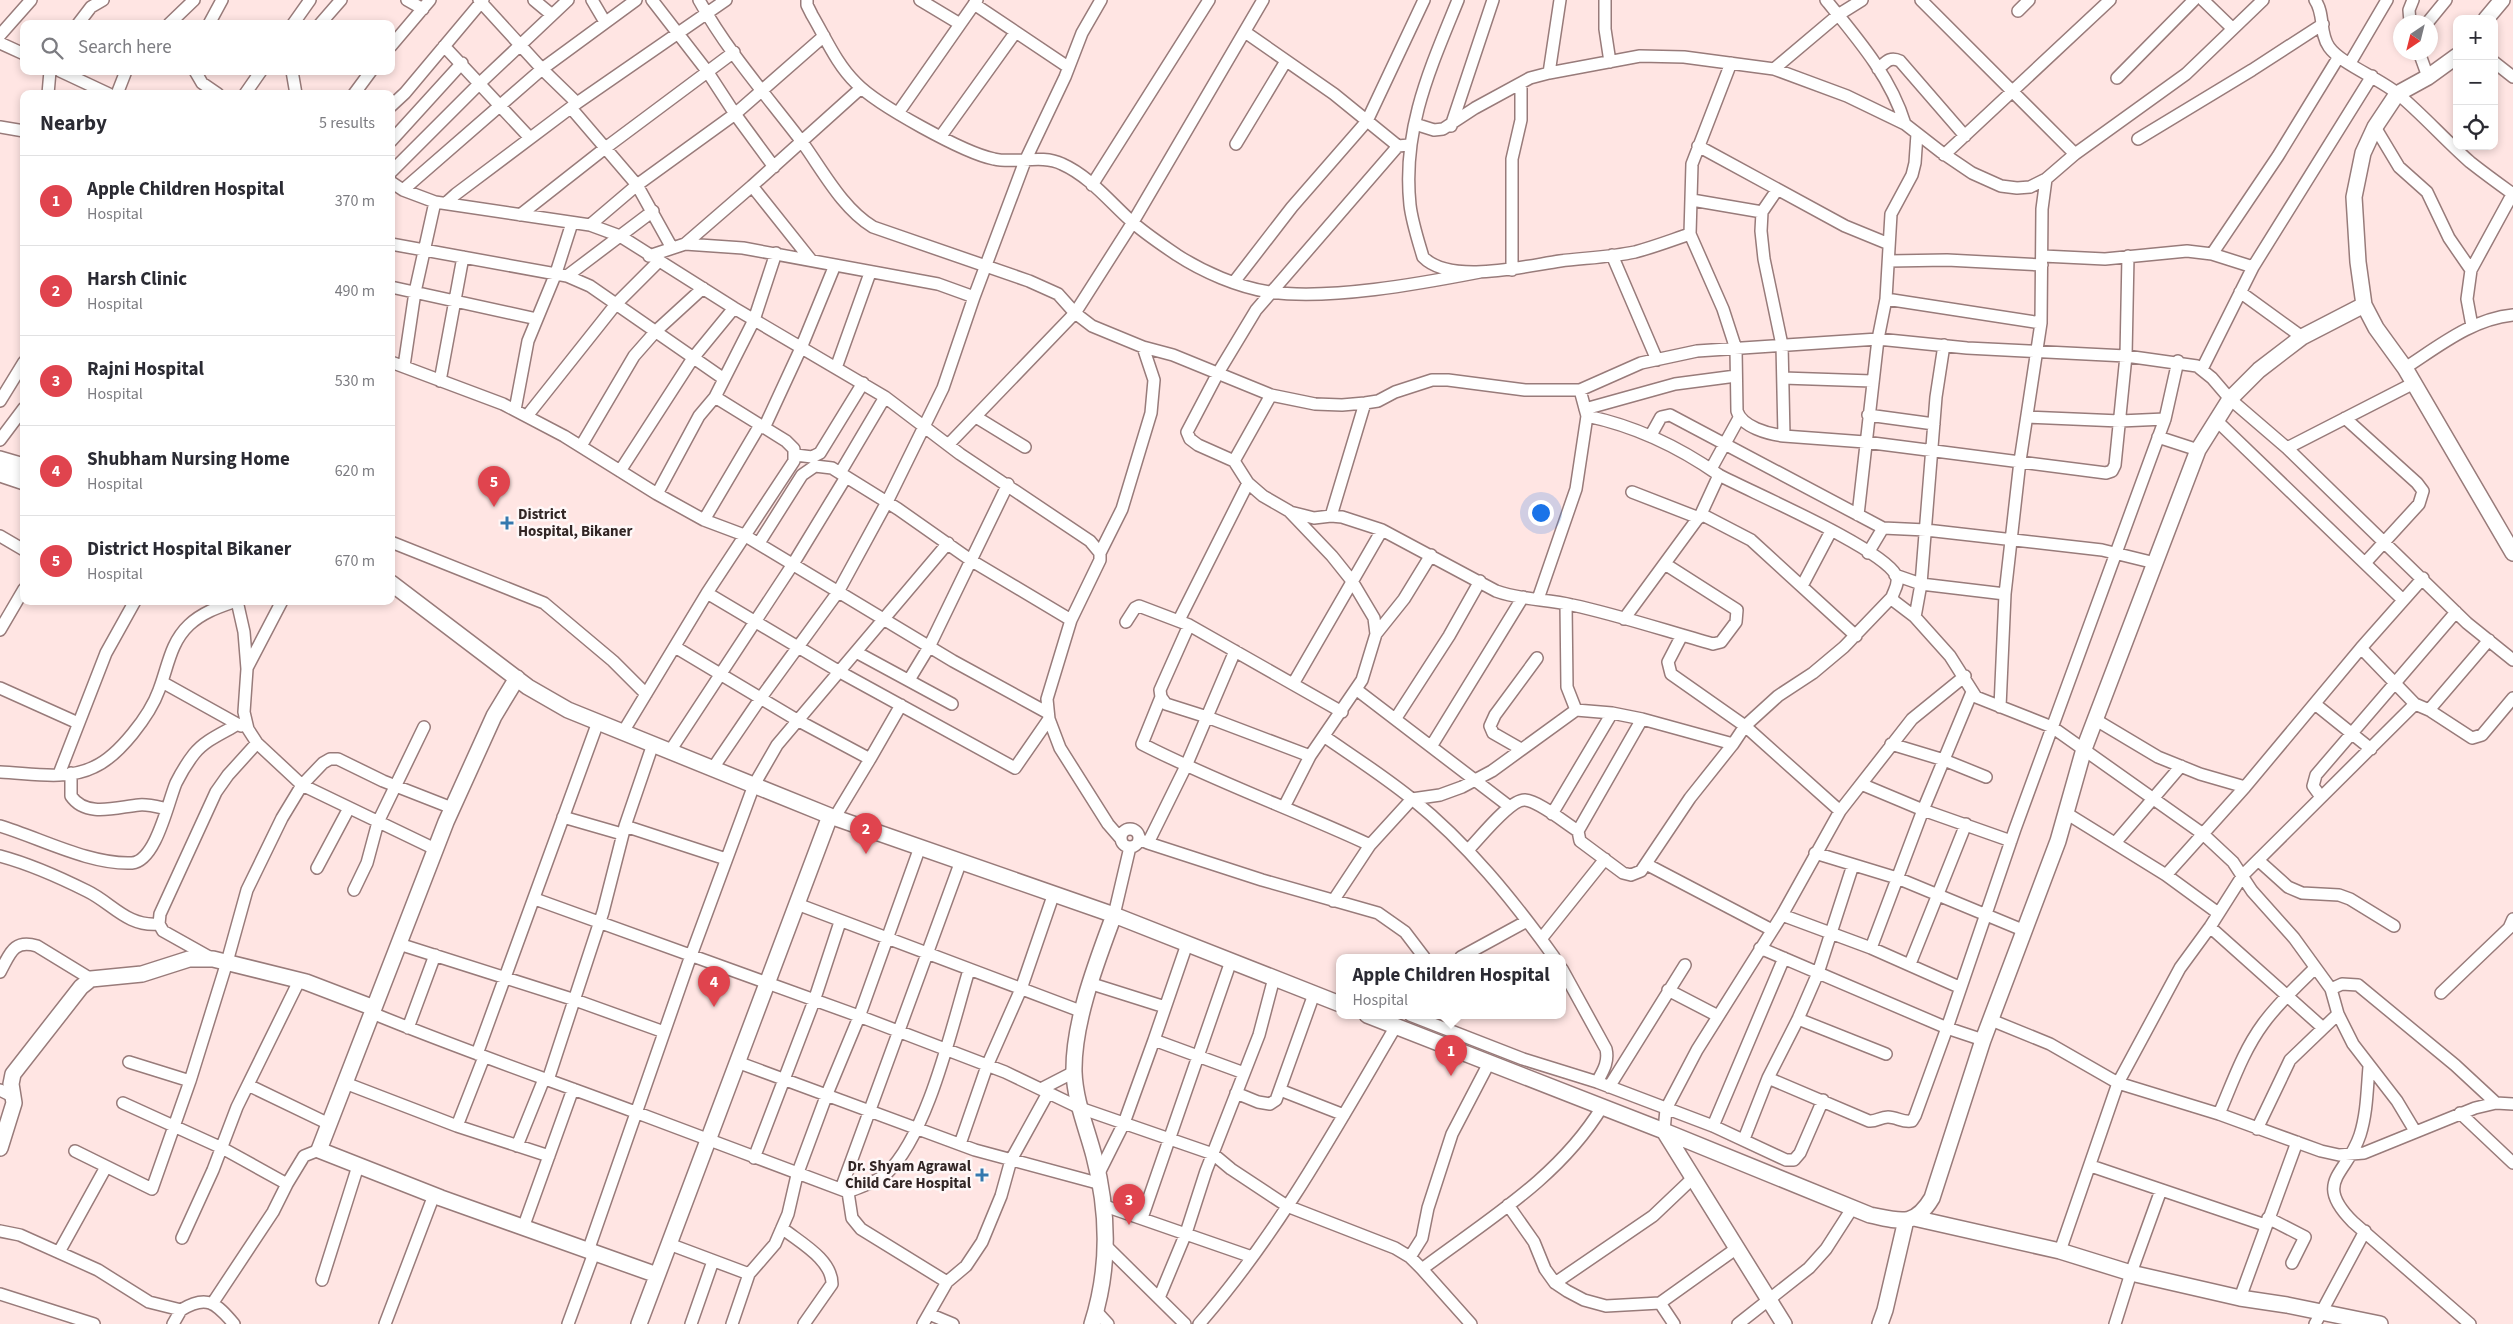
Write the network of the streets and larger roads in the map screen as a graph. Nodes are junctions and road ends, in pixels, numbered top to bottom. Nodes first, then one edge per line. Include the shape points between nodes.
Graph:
1 (31, 0) edge
2 (103, 0) edge
3 (194, 0) edge
4 (222, 0) edge
5 (310, 0) edge
6 (341, 0) edge
7 (407, 0) edge
8 (534, 0) edge
9 (568, 0) edge
10 (592, 0) edge
11 (636, 0) edge
12 (652, 0) edge
13 (699, 0) edge
14 (726, 0) edge
15 (807, 0) edge
16 (920, 0) edge
17 (1101, 0) edge
18 (1209, 0) edge
19 (1263, 0) edge
20 (1424, 0) edge
21 (1458, 0) edge
22 (1494, 0) edge
23 (1560, 0) edge
24 (1605, 0) edge
25 (1826, 0) edge
26 (1862, 0) edge
27 (1921, 0) edge
28 (2029, 0) edge
29 (2110, 0) edge
30 (2194, 0) edge
31 (2203, 0) edge
32 (2262, 0) edge
33 (2315, 0) edge
34 (2387, 0) edge
35 (2413, 0) edge
36 (2446, 0) edge
37 (2502, 0) edge
38 (481, 1) edge
39 (976, 2) edge
40 (426, 4) edge
41 (2018, 11) dead end
42 (706, 14) junction
43 (552, 15) junction
44 (2409, 15) edge
45 (2434, 15) edge
46 (2489, 15) edge
47 (1838, 16) junction
48 (81, 20) edge
49 (173, 20) edge
50 (211, 20) edge
51 (296, 20) edge
52 (324, 20) edge
53 (605, 22) junction
54 (960, 24) junction
55 (2323, 24) junction
56 (2232, 28) junction
57 (1245, 32) junction
58 (676, 33) junction
59 (1015, 33) junction
60 (0, 35) edge
61 (824, 36) junction
62 (395, 41) edge
63 (0, 42) edge
64 (522, 44) junction
65 (444, 46) junction
66 (20, 52) edge
67 (734, 52) junction
68 (2338, 58) junction
69 (2453, 59) edge
70 (2422, 60) edge
71 (1286, 61) junction
72 (1610, 62) junction
73 (2350, 62) junction
74 (462, 63) junction
75 (1731, 63) junction
76 (2498, 65) edge
77 (1068, 67) junction
78 (542, 69) junction
79 (1774, 69) junction
80 (1878, 69) junction
81 (707, 71) junction
82 (1549, 73) junction
83 (50, 75) edge
84 (69, 75) edge
85 (124, 75) edge
86 (197, 75) edge
87 (258, 75) edge
88 (293, 75) edge
89 (368, 75) edge
90 (2372, 76) junction
91 (2428, 76) junction
92 (2513, 77) edge
93 (2117, 78) dead end
94 (1521, 82) junction
95 (480, 83) junction
96 (861, 88) junction
97 (48, 90) edge
98 (100, 90) edge
99 (119, 90) edge
100 (212, 90) edge
101 (248, 90) edge
102 (295, 90) edge
103 (357, 90) edge
104 (762, 92) junction
105 (2013, 92) junction
106 (2398, 94) junction
107 (395, 102) edge
108 (500, 104) junction
109 (574, 105) junction
110 (898, 113) junction
111 (736, 114) junction
112 (1367, 121) junction
113 (1415, 124) junction
114 (1905, 124) junction
115 (1451, 126) junction
116 (0, 127) edge
117 (2375, 127) junction
118 (20, 130) edge
119 (1917, 134) junction
120 (941, 136) junction
121 (1965, 136) junction
122 (395, 137) edge
123 (530, 138) junction
124 (2138, 139) dead end
125 (802, 143) junction
126 (1236, 144) dead end
127 (1404, 146) junction
128 (1698, 146) junction
129 (604, 149) junction
130 (2075, 154) junction
131 (1944, 155) junction
132 (1025, 161) junction
133 (774, 167) junction
134 (395, 168) edge
135 (2046, 178) junction
136 (1092, 184) junction
137 (637, 185) junction
138 (397, 186) edge
139 (752, 186) junction
140 (1776, 190) junction
141 (2513, 194) edge
142 (1692, 200) junction
143 (441, 202) junction
144 (653, 211) junction
145 (1762, 212) junction
146 (520, 215) junction
147 (572, 222) junction
148 (1133, 222) junction
149 (590, 225) junction
150 (1690, 234) junction
151 (620, 236) junction
152 (685, 244) junction
153 (1889, 244) junction
154 (395, 245) edge
155 (672, 248) junction
156 (425, 251) junction
157 (776, 253) junction
158 (2212, 254) junction
159 (1612, 255) junction
160 (2128, 256) junction
161 (464, 257) junction
162 (654, 258) junction
163 (811, 260) junction
164 (1889, 260) junction
165 (2042, 260) junction
166 (835, 265) junction
167 (985, 265) junction
168 (2253, 267) junction
169 (1512, 270) junction
170 (2471, 270) junction
171 (870, 272) junction
172 (1480, 272) junction
173 (561, 275) junction
174 (1234, 282) junction
175 (395, 288) edge
176 (702, 288) junction
177 (415, 292) junction
178 (1271, 292) junction
179 (2240, 292) junction
180 (974, 297) junction
181 (1886, 299) junction
182 (456, 301) junction
183 (616, 304) junction
184 (2364, 305) junction
185 (734, 308) junction
186 (1075, 313) junction
187 (2513, 315) edge
188 (537, 319) junction
189 (754, 320) junction
190 (2041, 322) junction
191 (2472, 326) junction
192 (656, 331) junction
193 (2302, 337) junction
194 (1878, 339) junction
195 (1782, 345) junction
196 (1944, 345) junction
197 (1143, 347) junction
198 (801, 348) junction
199 (1736, 349) junction
200 (2037, 352) junction
201 (2126, 356) junction
202 (693, 358) junction
203 (1657, 360) junction
204 (2178, 362) junction
205 (395, 363) edge
206 (404, 366) junction
207 (20, 368) edge
208 (836, 368) junction
209 (2406, 368) junction
210 (2202, 369) junction
211 (1218, 373) junction
212 (1736, 376) junction
213 (1783, 378) junction
214 (724, 379) junction
215 (440, 381) junction
216 (1872, 381) junction
217 (2414, 383) junction
218 (863, 384) junction
219 (1580, 390) junction
220 (1271, 395) junction
221 (715, 396) junction
222 (885, 397) junction
223 (2230, 399) junction
224 (0, 401) edge
225 (1365, 403) junction
226 (515, 410) junction
227 (20, 413) edge
228 (1586, 413) junction
229 (1868, 415) junction
230 (527, 416) junction
231 (976, 417) junction
232 (2027, 417) junction
233 (1739, 418) junction
234 (2165, 418) junction
235 (2345, 418) junction
236 (2120, 421) junction
237 (2217, 421) junction
238 (1934, 424) junction
239 (762, 426) junction
240 (924, 426) junction
241 (1651, 435) junction
242 (1784, 436) junction
243 (2158, 438) junction
244 (0, 440) edge
245 (1865, 442) junction
246 (1724, 444) junction
247 (948, 445) junction
248 (581, 446) junction
249 (1025, 447) dead end
250 (2287, 448) junction
251 (2198, 450) junction
252 (1931, 451) junction
253 (796, 455) junction
254 (0, 457) edge
255 (2020, 461) junction
256 (1234, 462) junction
257 (20, 463) edge
258 (0, 467) edge
259 (620, 471) junction
260 (1715, 472) junction
261 (20, 473) edge
262 (843, 475) junction
263 (0, 476) edge
264 (20, 483) edge
265 (1248, 483) junction
266 (1008, 484) junction
267 (1632, 492) dead end
268 (657, 494) junction
269 (887, 502) junction
270 (1289, 511) junction
271 (1858, 515) junction
272 (1330, 516) junction
273 (1700, 516) junction
274 (704, 520) junction
275 (1883, 528) junction
276 (1382, 530) junction
277 (1926, 530) junction
278 (1831, 531) junction
279 (744, 535) junction
280 (0, 537) edge
281 (2012, 540) junction
282 (2385, 541) junction
283 (759, 543) junction
284 (948, 543) junction
285 (395, 544) edge
286 (20, 548) edge
287 (1868, 552) junction
288 (2115, 552) junction
289 (1100, 553) junction
290 (2513, 553) edge
291 (1431, 556) junction
292 (972, 561) junction
293 (2155, 563) junction
294 (2364, 563) junction
295 (793, 564) junction
296 (1665, 564) junction
297 (1895, 574) junction
298 (2422, 578) junction
299 (1352, 581) junction
300 (1480, 581) junction
301 (1921, 584) junction
302 (395, 586) edge
303 (1802, 586) junction
304 (838, 592) junction
305 (707, 593) junction
306 (2005, 594) junction
307 (20, 596) edge
308 (1523, 597) junction
309 (1892, 597) junction
310 (1538, 599) junction
311 (2403, 600) junction
312 (1566, 604) junction
313 (130, 605) edge
314 (226, 605) edge
315 (237, 605) edge
316 (280, 605) edge
317 (2456, 612) junction
318 (1915, 617) junction
319 (882, 619) junction
320 (1071, 620) junction
321 (1624, 620) junction
322 (754, 621) junction
323 (1126, 622) dead end
324 (1184, 623) junction
325 (0, 630) edge
326 (1376, 634) junction
327 (1682, 636) junction
328 (1856, 636) junction
329 (2489, 640) junction
330 (675, 647) junction
331 (798, 647) junction
332 (929, 647) junction
333 (2361, 648) junction
334 (1235, 650) junction
335 (856, 652) junction
336 (1538, 658) dead end
337 (2513, 660) edge
338 (246, 669) junction
339 (840, 672) junction
340 (721, 676) junction
341 (1965, 676) junction
342 (517, 678) junction
343 (909, 680) junction
344 (162, 682) junction
345 (2395, 683) junction
346 (1293, 684) junction
347 (0, 688) edge
348 (1357, 690) junction
349 (1972, 692) junction
350 (646, 694) junction
351 (1161, 697) junction
352 (760, 698) junction
353 (2513, 698) edge
354 (952, 704) dead end
355 (2314, 704) junction
356 (2415, 704) junction
357 (900, 705) junction
358 (2000, 707) junction
359 (1576, 710) junction
360 (2429, 710) junction
361 (1342, 712) junction
362 (1612, 713) junction
363 (1049, 716) junction
364 (1207, 717) junction
365 (1396, 718) junction
366 (1642, 719) junction
367 (797, 720) junction
368 (2096, 720) junction
369 (598, 722) junction
370 (78, 723) junction
371 (243, 726) junction
372 (1745, 726) junction
373 (424, 727) dead end
374 (2052, 728) junction
375 (623, 732) junction
376 (2352, 733) junction
377 (1325, 737) junction
378 (257, 743) junction
379 (653, 744) junction
380 (1733, 744) junction
381 (1891, 744) junction
382 (1432, 745) junction
383 (1521, 749) junction
384 (2084, 749) junction
385 (2371, 749) junction
386 (670, 751) junction
387 (1310, 756) junction
388 (870, 759) junction
389 (1944, 760) junction
390 (1186, 766) junction
391 (2180, 766) junction
392 (713, 768) junction
393 (0, 772) edge
394 (65, 774) junction
395 (1986, 777) dead end
396 (1476, 779) junction
397 (1861, 784) junction
398 (302, 785) junction
399 (754, 785) junction
400 (394, 786) junction
401 (2245, 787) junction
402 (2321, 797) junction
403 (2153, 798) junction
404 (1412, 799) junction
405 (1510, 806) junction
406 (1284, 807) junction
407 (349, 808) junction
408 (452, 808) junction
409 (167, 809) junction
410 (1923, 810) junction
411 (1840, 811) junction
412 (2066, 813) junction
413 (1552, 814) junction
414 (563, 816) junction
415 (833, 816) junction
416 (378, 822) junction
417 (1966, 824) junction
418 (0, 826) edge
419 (623, 830) junction
420 (1578, 831) junction
421 (2203, 834) junction
422 (1121, 839) junction
423 (1144, 841) junction
424 (2011, 841) junction
425 (2115, 843) junction
426 (1370, 845) junction
427 (920, 847) junction
428 (1130, 847) junction
429 (435, 849) junction
430 (1468, 850) junction
431 (1816, 854) junction
432 (0, 856) edge
433 (726, 859) junction
434 (1605, 859) junction
435 (2258, 860) junction
436 (961, 861) junction
437 (1646, 864) junction
438 (1853, 865) junction
439 (317, 868) dead end
440 (2166, 874) junction
441 (2242, 875) junction
442 (1897, 878) junction
443 (354, 890) dead end
444 (1054, 894) junction
445 (1939, 894) junction
446 (535, 899) junction
447 (1333, 901) junction
448 (797, 904) junction
449 (2218, 913) junction
450 (1986, 914) junction
451 (1114, 915) junction
452 (1782, 915) junction
453 (2513, 919) edge
454 (1527, 921) junction
455 (600, 922) junction
456 (840, 922) junction
457 (159, 924) junction
458 (2394, 926) dead end
459 (2210, 927) junction
460 (1772, 930) junction
461 (2025, 931) junction
462 (1832, 932) junction
463 (886, 938) junction
464 (1540, 939) junction
465 (399, 944) junction
466 (1187, 944) junction
467 (1760, 948) junction
468 (1871, 948) junction
469 (1422, 954) edge
470 (1466, 954) edge
471 (1552, 954) edge
472 (434, 955) junction
473 (691, 955) junction
474 (928, 955) junction
475 (1784, 958) junction
476 (220, 960) junction
477 (1231, 961) junction
478 (1910, 964) junction
479 (1685, 965) dead end
480 (2315, 968) junction
481 (968, 970) junction
482 (0, 972) edge
483 (1818, 973) junction
484 (1566, 976) edge
485 (506, 978) junction
486 (1274, 978) junction
487 (91, 979) junction
488 (299, 980) junction
489 (1089, 983) junction
490 (767, 984) junction
491 (1960, 987) junction
492 (2331, 988) junction
493 (1021, 989) junction
494 (1668, 990) junction
495 (2441, 993) dead end
496 (1314, 994) junction
497 (2288, 995) junction
498 (574, 1000) junction
499 (814, 1001) junction
500 (1336, 1002) edge
501 (1165, 1007) junction
502 (373, 1010) junction
503 (1083, 1012) junction
504 (2338, 1014) junction
505 (1718, 1016) junction
506 (860, 1017) junction
507 (1798, 1019) junction
508 (1991, 1020) junction
509 (1404, 1021) edge
510 (408, 1028) junction
511 (1947, 1028) junction
512 (2322, 1028) junction
513 (664, 1032) junction
514 (899, 1032) junction
515 (1154, 1040) junction
516 (1983, 1040) junction
517 (945, 1050) junction
518 (1886, 1054) dead end
519 (480, 1055) junction
520 (1199, 1056) junction
521 (129, 1062) dead end
522 (737, 1062) junction
523 (1490, 1063) junction
524 (987, 1066) junction
525 (2369, 1067) junction
526 (1074, 1072) junction
527 (1244, 1073) junction
528 (783, 1078) junction
529 (1768, 1078) junction
530 (546, 1079) junction
531 (190, 1081) junction
532 (1597, 1082) junction
533 (345, 1083) junction
534 (2118, 1083) junction
535 (248, 1085) junction
536 (1609, 1087) junction
537 (573, 1089) junction
538 (0, 1090) edge
539 (1280, 1090) junction
540 (1044, 1091) junction
541 (1236, 1093) junction
542 (827, 1094) junction
543 (14, 1097) junction
544 (1822, 1100) junction
545 (123, 1103) dead end
546 (2496, 1103) junction
547 (2513, 1104) edge
548 (1602, 1107) junction
549 (1080, 1108) junction
550 (1666, 1109) junction
551 (870, 1110) junction
552 (636, 1112) junction
553 (2460, 1113) junction
554 (2219, 1114) junction
555 (1344, 1115) junction
556 (1124, 1123) junction
557 (329, 1124) junction
558 (173, 1126) junction
559 (457, 1126) junction
560 (1713, 1126) junction
561 (918, 1128) junction
562 (2258, 1129) junction
563 (1664, 1131) junction
564 (2415, 1131) junction
565 (708, 1139) junction
566 (1744, 1139) junction
567 (1169, 1140) junction
568 (2297, 1142) junction
569 (960, 1144) junction
570 (517, 1146) junction
571 (0, 1148) edge
572 (222, 1148) junction
573 (318, 1150) junction
574 (75, 1151) dead end
575 (1213, 1154) junction
576 (2349, 1155) junction
577 (549, 1156) junction
578 (754, 1158) junction
579 (1011, 1160) junction
580 (2513, 1163) edge
581 (358, 1166) junction
582 (2091, 1166) junction
583 (106, 1167) junction
584 (797, 1175) junction
585 (1694, 1177) junction
586 (1100, 1180) junction
587 (287, 1184) junction
588 (2162, 1190) junction
589 (844, 1191) junction
590 (434, 1196) junction
591 (1508, 1205) junction
592 (1105, 1206) junction
593 (1288, 1206) junction
594 (1853, 1207) junction
595 (1142, 1218) junction
596 (1910, 1219) junction
597 (2266, 1221) junction
598 (523, 1228) junction
599 (782, 1228) junction
600 (0, 1231) edge
601 (2365, 1231) junction
602 (1186, 1233) junction
603 (182, 1238) dead end
604 (668, 1244) junction
605 (1106, 1246) junction
606 (1737, 1248) junction
607 (2060, 1251) junction
608 (59, 1252) junction
609 (591, 1252) junction
610 (1252, 1257) junction
611 (1410, 1257) junction
612 (713, 1261) junction
613 (2292, 1263) dead end
614 (1422, 1269) junction
615 (2131, 1273) junction
616 (749, 1274) junction
617 (657, 1275) junction
618 (322, 1280) dead end
619 (947, 1282) junction
620 (1555, 1283) junction
621 (0, 1294) edge
622 (1159, 1298) junction
623 (1769, 1298) junction
624 (2240, 1298) junction
625 (1660, 1303) junction
626 (212, 1304) junction
627 (181, 1310) junction
628 (1094, 1317) edge
629 (926, 1319) edge
630 (2319, 1319) edge
631 (94, 1324) edge
632 (173, 1324) edge
633 (234, 1324) edge
634 (385, 1324) edge
635 (568, 1324) edge
636 (639, 1324) edge
637 (690, 1324) edge
638 (732, 1324) edge
639 (804, 1324) edge
640 (952, 1324) edge
641 (1108, 1324) edge
642 (1185, 1324) edge
643 (1199, 1324) edge
644 (1471, 1324) edge
645 (1674, 1324) edge
646 (1738, 1324) edge
647 (1784, 1324) edge
648 (1880, 1324) edge
649 (2116, 1324) edge
650 (2380, 1324) edge
651 (2470, 1324) edge

1 - 60 street
2 - 48 street via 91,7
3 - 49 street
4 - 50 street
5 - 51 street
6 - 52 street
7 - 40 street
8 - 43 street
9 - 43 street
10 - 53 street
11 - 53 street
12 - 58 street
13 - 42 street
14 - 42 street
15 - 61 street
16 - 54 street
17 - 77 street
18 - 136 street
19 - 57 street
20 - 112 street
21 - 113 street via 1422,87
22 - 115 street
23 - 82 street
24 - 72 street
25 - 47 street
26 - 47 street
27 - 105 street
28 - 41 street
29 - 105 street
30 - 93 street
31 - 56 street
32 - 56 street
33 - 55 street
34 - 73 street
35 - 44 street
36 - 45 street
37 - 46 street
38 - 64 street
38 - 65 street
39 - 54 street
39 - 59 street
40 - 62 street
42 - 58 street
42 - 67 street
43 - 64 street
47 - 79 street
47 - 80 street
53 - 78 street
54 - 110 street
55 - 68 street via 2327,45
55 - 124 street
56 - 130 street via 2186,74
57 - 71 street
57 - 148 street
58 - 81 street
58 - 109 street
59 - 77 street
59 - 120 street
61 - 96 street via 849,76
61 - 104 street
63 - 66 street
64 - 78 street
64 - 95 street
65 - 74 street
65 - 107 street
67 - 81 street
67 - 104 street
68 - 73 street
68 - 158 street via 2278,156
69 - 91 street
70 - 91 street
71 - 112 street
71 - 126 street
72 - 75 street via 1649,56
72 - 82 street
73 - 90 street
74 - 95 street
74 - 122 street
75 - 79 street
75 - 128 street
76 - 92 street
77 - 132 street
78 - 108 street
78 - 109 street
79 - 114 street via 1847,96
80 - 114 street via 1900,105
80 - 121 street via 1888,60 1900,61
81 - 111 street
81 - 129 street
82 - 94 street
83 - 97 street
84 - 98 street
85 - 99 street
86 - 100 street
87 - 101 street
88 - 102 street
89 - 103 street
90 - 106 street
90 - 168 street
91 - 106 street
94 - 115 street
94 - 169 street via 1521,120 1512,159
95 - 108 street
95 - 134 street
96 - 110 street
96 - 125 street
104 - 111 street
104 - 125 street
105 - 121 street
105 - 130 street
106 - 117 street
106 - 141 street via 2471,162
108 - 123 street
108 - 138 street
109 - 123 street
109 - 129 street
110 - 120 street
111 - 133 street
111 - 137 street
112 - 127 street
112 - 174 street via 1292,207
113 - 115 street via 1434,130
113 - 127 street
114 - 119 street
116 - 118 street
117 - 170 street via 2399,167 2427,192 2449,238
117 - 184 street via 2362,153 2354,197
119 - 131 street
119 - 153 street via 1912,174 1891,214
120 - 132 street via 980,156 1008,162
121 - 131 street
123 - 143 street
125 - 133 street
125 - 167 street via 864,222
127 - 172 street via 1410,206 1423,257 1438,267
127 - 178 street
128 - 140 street
128 - 142 street via 1692,164
129 - 137 street
129 - 146 street
130 - 135 street
131 - 135 street via 1972,173 2002,186 2030,187
132 - 136 street via 1061,163
132 - 167 street
133 - 139 street
135 - 165 street
136 - 148 street
137 - 144 street
137 - 149 street
138 - 143 street
139 - 152 street
139 - 163 street
140 - 145 street
140 - 153 street via 1845,226
141 - 170 street
142 - 145 street
142 - 150 street
143 - 146 street
143 - 156 street
144 - 151 street
144 - 155 street
145 - 195 street via 1764,259
146 - 147 street
147 - 149 street
147 - 173 street
148 - 174 street via 1189,262
148 - 186 street
149 - 151 street
150 - 159 street via 1635,252
150 - 199 street
151 - 162 street
151 - 173 street
152 - 155 street
152 - 157 street
153 - 164 street
154 - 156 street
155 - 162 street
156 - 161 street
156 - 177 street
157 - 163 street
157 - 189 street
158 - 160 street via 2187,251
158 - 168 street
159 - 169 street
159 - 203 street
160 - 165 street
160 - 201 street
161 - 173 street
161 - 182 street
162 - 176 street
162 - 183 street
163 - 166 street
164 - 165 street
164 - 181 street
165 - 190 street
166 - 171 street
166 - 198 street
167 - 180 street
167 - 186 street via 1058,294
168 - 179 street
169 - 172 street
170 - 191 street via 2467,299
171 - 180 street via 938,284
171 - 208 street
172 - 178 street via 1428,282 1329,293
173 - 183 street via 590,286
173 - 188 street
174 - 178 street
175 - 177 street
176 - 185 street
176 - 192 street
177 - 182 street
177 - 206 street
178 - 211 street via 1256,310
179 - 193 street
179 - 210 street
180 - 240 street via 943,388
181 - 190 street
181 - 194 street
182 - 188 street
182 - 215 street
183 - 192 street
183 - 230 street
184 - 193 street
184 - 209 street via 2376,328
185 - 189 street
185 - 202 street
186 - 197 street via 1092,326
186 - 231 street
187 - 191 street
188 - 226 street via 528,340
189 - 198 street
189 - 214 street
190 - 200 street
191 - 209 street
192 - 202 street
192 - 248 street via 634,356
193 - 223 street via 2259,370
194 - 195 street
194 - 196 street
194 - 216 street
195 - 199 street
195 - 213 street
196 - 200 street
196 - 238 street
197 - 211 street
197 - 289 street via 1154,380 1150,412 1122,509
198 - 208 street
198 - 239 street
199 - 203 street
199 - 212 street
200 - 201 street
200 - 232 street
201 - 204 street
201 - 236 street
202 - 214 street
202 - 259 street
203 - 219 street via 1641,363
204 - 210 street
204 - 234 street
205 - 206 street
206 - 215 street
207 - 224 street
208 - 218 street
209 - 217 street
210 - 223 street
211 - 220 street
211 - 256 street via 1187,432 1198,445
212 - 228 street via 1675,384
212 - 233 street
213 - 216 street
213 - 242 street
214 - 221 street
215 - 226 street
216 - 229 street
217 - 235 street
217 - 290 street
218 - 222 street
218 - 253 street via 820,453 812,457
219 - 225 street via 1525,390 1432,380
219 - 228 street
220 - 225 street via 1315,404 1342,406
220 - 256 street
221 - 239 street
221 - 268 street via 699,416
222 - 240 street
222 - 262 street
223 - 237 street
223 - 250 street
225 - 272 street
226 - 230 street
227 - 244 street
228 - 241 street
228 - 310 street via 1576,489
229 - 238 street
229 - 245 street
230 - 248 street
231 - 247 street
231 - 249 street
232 - 236 street
232 - 255 street
233 - 242 street via 1771,434
233 - 246 street
234 - 236 street
234 - 243 street
235 - 250 street
235 - 282 street via 2422,491 2418,504
236 - 255 street via 2112,471 2106,473
237 - 251 street
237 - 294 street
238 - 252 street
239 - 253 street via 786,442
239 - 274 street
240 - 247 street
240 - 269 street
241 - 246 street via 1661,417 1670,415
241 - 260 street
242 - 245 street
243 - 251 street
243 - 288 street
245 - 252 street
245 - 271 street
246 - 260 street
246 - 271 street
247 - 266 street
248 - 259 street
250 - 282 street
251 - 293 street
252 - 255 street
252 - 277 street
253 - 279 street
254 - 257 street
255 - 281 street
256 - 265 street
258 - 261 street
259 - 268 street
260 - 273 street
260 - 278 street
262 - 269 street
262 - 283 street via 832,468 815,466 802,475
262 - 295 street
263 - 264 street
265 - 270 street
265 - 324 street
266 - 289 street via 1090,541
266 - 292 street
267 - 273 street
268 - 274 street
269 - 284 street
269 - 304 street
270 - 272 street via 1314,518
270 - 299 street
271 - 275 street
272 - 276 street
273 - 296 street
273 - 303 street via 1751,540
274 - 279 street
275 - 277 street
275 - 287 street
276 - 291 street
276 - 299 street
277 - 281 street
277 - 301 street
278 - 287 street
278 - 303 street
279 - 283 street
279 - 305 street
280 - 286 street
281 - 288 street
281 - 306 street
282 - 294 street
282 - 298 street
283 - 295 street
284 - 292 street
284 - 319 street
285 - 350 street via 544,603 613,661
287 - 297 street
288 - 293 street
288 - 374 street
289 - 320 street via 1098,568
291 - 300 street
291 - 326 street via 1404,600
292 - 320 street
292 - 332 street
293 - 368 street
294 - 311 street
295 - 304 street
295 - 322 street
296 - 321 street
296 - 327 street via 1737,610 1736,622 1717,644
297 - 301 street
297 - 309 street via 1897,586
298 - 311 street
298 - 317 street
299 - 326 street via 1374,618
299 - 346 street
300 - 308 street via 1510,597
300 - 365 street
301 - 306 street
301 - 318 street
302 - 342 street
303 - 328 street
304 - 319 street
304 - 331 street
305 - 322 street
305 - 330 street
306 - 358 street
307 - 325 street
308 - 310 street
308 - 382 street
309 - 318 street
309 - 328 street
310 - 312 street
311 - 333 street
312 - 321 street
312 - 359 street via 1568,687
313 - 370 street via 106,653
314 - 344 street via 202,614 188,626 174,644
315 - 338 street via 244,632
316 - 338 street
317 - 329 street
317 - 345 street
318 - 341 street
319 - 332 street
319 - 335 street
320 - 363 street via 1047,699
321 - 327 street
322 - 331 street
322 - 340 street
323 - 324 street via 1139,606
324 - 334 street
324 - 351 street via 1160,690
326 - 348 street via 1367,671
327 - 372 street via 1668,662 1671,674
328 - 372 street via 1813,673 1778,696
329 - 337 street
329 - 360 street
330 - 340 street
330 - 350 street
331 - 339 street
331 - 352 street
332 - 343 street
332 - 363 street
333 - 345 street
333 - 355 street
334 - 346 street
334 - 364 street
335 - 339 street
335 - 343 street
336 - 383 street via 1495,714 1490,726 1493,733
338 - 371 street
339 - 357 street
339 - 367 street
340 - 352 street
340 - 386 street
341 - 349 street
341 - 381 street via 1912,719
342 - 369 street via 568,710
342 - 408 street via 494,716
343 - 354 street
344 - 371 street
344 - 394 street via 144,717 112,755 95,767
345 - 356 street
345 - 376 street
346 - 361 street
347 - 370 street
348 - 361 street
348 - 365 street
349 - 358 street via 1976,697
349 - 389 street
350 - 375 street
351 - 364 street via 1166,704
351 - 390 street via 1142,744
352 - 367 street
352 - 392 street
353 - 360 street via 2478,738 2472,738
355 - 376 street
355 - 401 street
356 - 360 street
356 - 385 street
357 - 363 street via 1015,768
357 - 388 street
358 - 374 street
359 - 362 street
359 - 383 street
361 - 377 street
362 - 366 street
362 - 413 street
363 - 422 street via 1060,748
364 - 387 street
364 - 390 street
365 - 382 street
366 - 380 street
366 - 420 street
367 - 388 street
367 - 399 street via 777,745
368 - 384 street
368 - 391 street via 2158,757
369 - 375 street
369 - 414 street
370 - 394 street
371 - 378 street
371 - 409 street via 206,742 195,752 176,783
372 - 380 street
372 - 411 street
373 - 400 street
374 - 384 street
374 - 424 street
375 - 379 street
376 - 385 street
376 - 402 street via 2313,780 2313,786
377 - 387 street
377 - 404 street
378 - 398 street
378 - 457 street via 216,792 164,905
379 - 386 street
379 - 419 street
380 - 437 street via 1690,798
381 - 389 street
381 - 397 street
382 - 396 street
383 - 396 street
384 - 403 street
384 - 412 street
385 - 402 street
386 - 392 street
387 - 406 street
388 - 415 street
389 - 395 street
389 - 410 street
390 - 406 street
390 - 423 street
391 - 401 street
391 - 403 street
392 - 399 street
393 - 394 street
394 - 409 street via 71,796 82,806 105,809 141,804
396 - 404 street via 1440,795
396 - 405 street
397 - 410 street
397 - 411 street
398 - 400 street via 323,763 338,759
398 - 407 street
398 - 476 street via 246,890
399 - 415 street
399 - 433 street
400 - 408 street
400 - 416 street
401 - 421 street
402 - 435 street
403 - 421 street
403 - 425 street
404 - 426 street
404 - 430 street
405 - 413 street via 1526,800
405 - 430 street
406 - 426 street
407 - 416 street
407 - 439 street
408 - 429 street
409 - 418 street via 153,846 142,860 134,863 86,856
410 - 417 street
410 - 442 street
411 - 431 street
412 - 425 street
412 - 461 street
413 - 420 street
414 - 419 street
414 - 446 street
415 - 427 street
415 - 448 street
416 - 429 street
416 - 443 street via 367,863
417 - 424 street
417 - 445 street
419 - 433 street
419 - 455 street
420 - 434 street via 1580,841
421 - 440 street
421 - 441 street
422 - 423 street via 1122,833 1130,829
422 - 428 street
423 - 428 street
423 - 447 street
424 - 450 street
425 - 440 street
426 - 447 street
427 - 436 street
427 - 463 street
428 - 451 street
429 - 465 street
430 - 454 street
431 - 438 street
431 - 452 street
432 - 457 street via 87,891 139,923
433 - 473 street
434 - 437 street via 1631,876
434 - 464 street
435 - 441 street
435 - 458 street via 2288,887 2302,893 2350,899
436 - 444 street
436 - 474 street
437 - 460 street
438 - 442 street
438 - 462 street
440 - 449 street
441 - 449 street
441 - 480 street
442 - 445 street
442 - 468 street
444 - 451 street
444 - 493 street
445 - 450 street
445 - 478 street
446 - 455 street
446 - 485 street
447 - 469 street via 1378,913 1391,920
448 - 456 street
448 - 490 street
449 - 459 street
450 - 461 street
450 - 491 street
451 - 466 street
451 - 489 street
452 - 460 street
452 - 462 street
453 - 495 street via 2509,928
454 - 464 street
454 - 470 street
455 - 473 street
455 - 498 street
456 - 463 street
456 - 499 street
457 - 476 street via 163,931
459 - 497 street
459 - 534 street via 2180,968
460 - 467 street
461 - 508 street
462 - 468 street
462 - 483 street
463 - 474 street
463 - 506 street
464 - 471 street
465 - 472 street
465 - 502 street
466 - 477 street
466 - 501 street
467 - 475 street
467 - 505 street
468 - 478 street
472 - 485 street
472 - 510 street
473 - 490 street
473 - 513 street
474 - 481 street
474 - 514 street
475 - 483 street
475 - 560 street
476 - 487 street via 189,959 142,974
476 - 488 street
476 - 531 street
477 - 486 street
477 - 520 street
478 - 491 street
479 - 494 street
480 - 492 street
480 - 497 street
481 - 493 street
481 - 517 street
482 - 487 street via 13,949 20,944 28,944 37,946
483 - 507 street
483 - 511 street
484 - 532 street via 1606,1049 1606,1068
485 - 498 street
485 - 519 street
486 - 496 street
486 - 527 street via 1259,1035
487 - 543 street via 17,1068 12,1078
488 - 502 street
488 - 535 street
489 - 501 street
489 - 503 street
490 - 499 street
490 - 522 street
491 - 511 street
492 - 504 street
492 - 546 street via 2342,984 2358,985
493 - 503 street
493 - 524 street
494 - 505 street
494 - 536 street
496 - 500 street
496 - 539 street
497 - 512 street
497 - 554 street via 2262,1025 2248,1049
498 - 513 street
498 - 530 street
499 - 506 street
499 - 528 street
501 - 515 street
502 - 510 street
502 - 533 street
503 - 526 street
504 - 512 street
504 - 525 street
505 - 550 street
506 - 514 street
506 - 542 street
507 - 518 street
507 - 529 street
508 - 516 street
508 - 534 street via 2050,1044
509 - 523 street
509 - 532 street
509 - 555 street
510 - 519 street
511 - 516 street
511 - 544 street via 1912,1120 1906,1122 1889,1117 1868,1121
512 - 562 street via 2290,1060
513 - 552 street
514 - 517 street
514 - 551 street
515 - 520 street
515 - 556 street
516 - 596 street via 1932,1198 1923,1212
517 - 524 street
517 - 561 street
519 - 530 street
519 - 559 street
520 - 527 street
520 - 567 street
521 - 531 street
522 - 528 street
522 - 565 street
523 - 548 street
523 - 611 street via 1452,1134 1428,1208 1422,1238
524 - 540 street
524 - 569 street
525 - 564 street via 2397,1101
525 - 576 street via 2363,1124 2359,1139
526 - 540 street
526 - 549 street
527 - 541 street
528 - 542 street
528 - 578 street
529 - 544 street
529 - 566 street
530 - 537 street
530 - 570 street
531 - 558 street
532 - 536 street
533 - 557 street
533 - 559 street
534 - 554 street
534 - 582 street
535 - 557 street
535 - 572 street
536 - 550 street
537 - 552 street
537 - 577 street
538 - 543 street
539 - 541 street via 1276,1100 1270,1104
539 - 555 street
540 - 549 street
540 - 579 street
541 - 575 street
542 - 551 street
542 - 584 street
543 - 571 street
544 - 566 street via 1794,1160 1786,1160
545 - 558 street
546 - 547 street
546 - 553 street
548 - 563 street
548 - 591 street via 1588,1131 1546,1176
549 - 556 street
549 - 586 street
550 - 560 street
550 - 563 street
551 - 561 street
551 - 589 street
552 - 565 street
552 - 609 street
553 - 564 street
553 - 580 street
554 - 562 street
555 - 593 street
556 - 567 street
556 - 586 street
557 - 573 street
558 - 572 street
558 - 583 street via 152,1189
559 - 570 street
560 - 566 street
561 - 569 street
561 - 589 street via 885,1174
562 - 568 street
563 - 585 street
563 - 594 street
564 - 576 street via 2382,1146
565 - 578 street
565 - 604 street
567 - 575 street
567 - 595 street
568 - 576 street via 2321,1151
568 - 597 street
569 - 579 street
570 - 577 street
572 - 587 street
572 - 603 street
573 - 581 street
573 - 587 street via 304,1156
574 - 583 street
575 - 593 street
575 - 602 street
576 - 601 street via 2334,1185 2334,1198
577 - 598 street
578 - 584 street
579 - 586 street
579 - 619 street via 1001,1196 982,1242 966,1266
581 - 590 street
581 - 618 street
582 - 588 street
582 - 607 street
583 - 608 street
584 - 589 street
584 - 599 street
585 - 606 street
585 - 620 street via 1653,1216
586 - 592 street
587 - 626 street via 273,1212
588 - 597 street
588 - 615 street
589 - 619 street via 852,1218 861,1229
590 - 598 street
590 - 634 street
591 - 614 street
591 - 620 street via 1534,1242 1545,1269
592 - 595 street
592 - 605 street
593 - 610 street
593 - 611 street via 1395,1248
594 - 596 street via 1898,1221
594 - 623 street via 1826,1249 1808,1268
595 - 602 street
596 - 607 street
596 - 648 street
597 - 613 street via 2305,1237
597 - 624 street
598 - 609 street
599 - 616 street via 775,1244
599 - 639 street via 818,1256 832,1277 832,1284
600 - 608 street via 20,1235
601 - 630 street
601 - 651 street
602 - 610 street
602 - 622 street
604 - 612 street
604 - 617 street
605 - 622 street
605 - 628 street
606 - 623 street
606 - 625 street
607 - 615 street
608 - 627 street via 98,1270 149,1302
609 - 617 street
609 - 635 street
610 - 643 street
611 - 614 street
612 - 616 street
612 - 637 street
614 - 644 street
615 - 624 street
615 - 649 street
616 - 638 street
617 - 636 street
619 - 629 street
620 - 625 street via 1584,1300 1606,1306
621 - 631 street
622 - 642 street
623 - 646 street
623 - 647 street
624 - 630 street via 2287,1305
625 - 645 street
626 - 627 street via 196,1300
626 - 633 street via 221,1308
627 - 632 street
628 - 641 street
629 - 640 street
630 - 650 street

